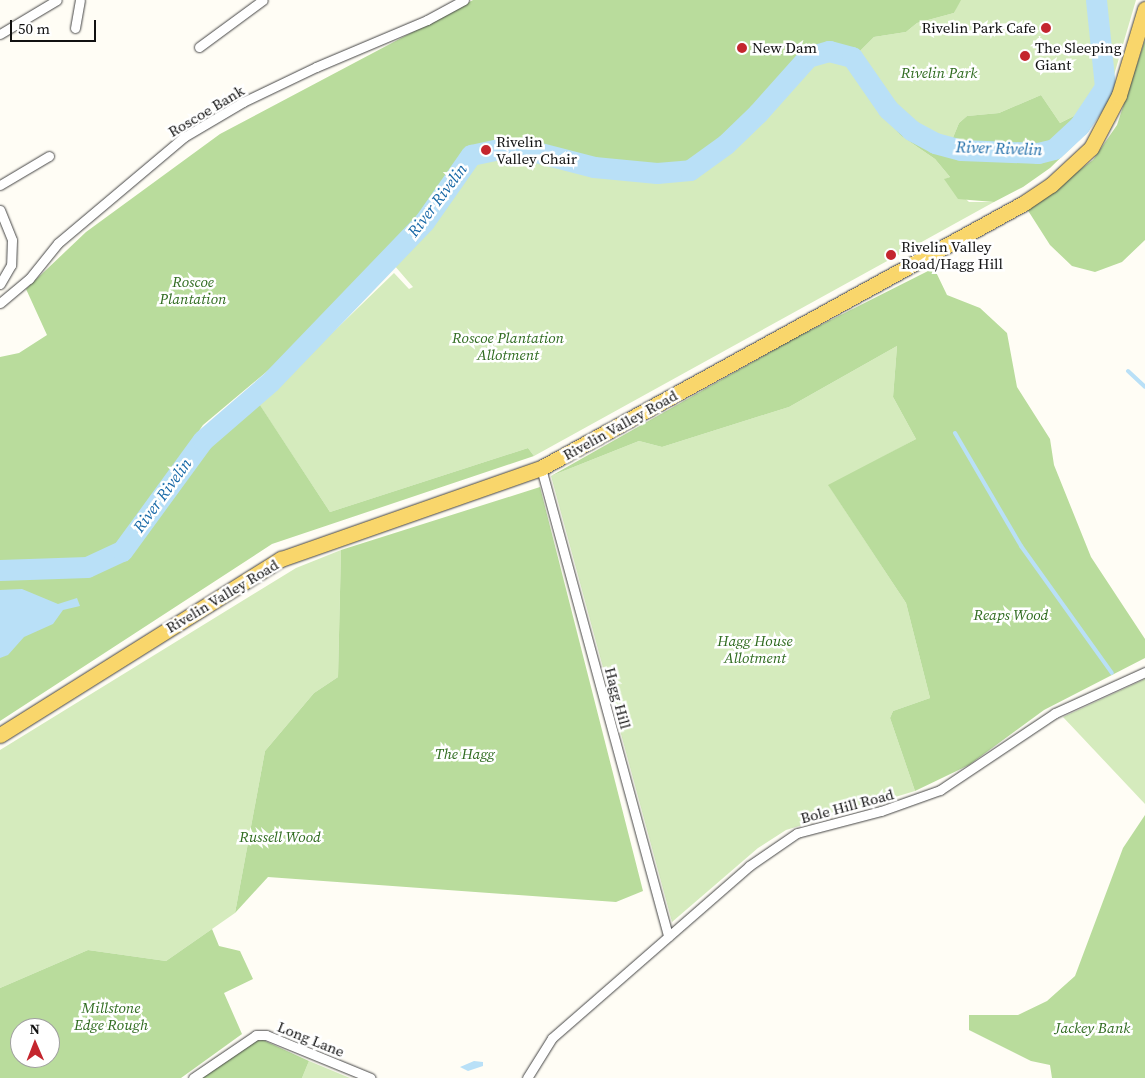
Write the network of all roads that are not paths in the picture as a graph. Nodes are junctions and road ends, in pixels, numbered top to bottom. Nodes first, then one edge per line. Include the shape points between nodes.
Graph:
1 (57, 0) edge
2 (263, 0) edge
3 (464, 0) edge
4 (78, 1) edge
5 (1145, 9) edge
6 (75, 28) dead end
7 (0, 34) edge
8 (199, 47) dead end
9 (49, 156) dead end
10 (0, 186) edge
11 (0, 210) edge
12 (0, 284) edge
13 (0, 303) edge
14 (541, 468) junction
15 (1145, 672) edge
16 (0, 734) edge
17 (668, 936) junction
18 (193, 1078) edge
19 (371, 1078) edge
20 (527, 1078) edge

1 - 7 street
2 - 8 street
3 - 13 street, Roscoe Bank via 427,20 324,63 243,102 184,137 58,243 29,279
4 - 6 street
5 - 14 main road, Rivelin Valley Road via 1119,95 1105,123 1090,148 1051,185 1024,203
9 - 10 street
11 - 12 street via 12,240 11,265
14 - 16 main road, Rivelin Valley Road via 281,559
14 - 17 street, Hagg Hill
15 - 17 street, Bole Hill Road via 1056,713 940,790 881,811 798,833 749,866
17 - 20 street, Bole Hill Road via 552,1038
18 - 19 street, Long Lane via 256,1035 266,1035

